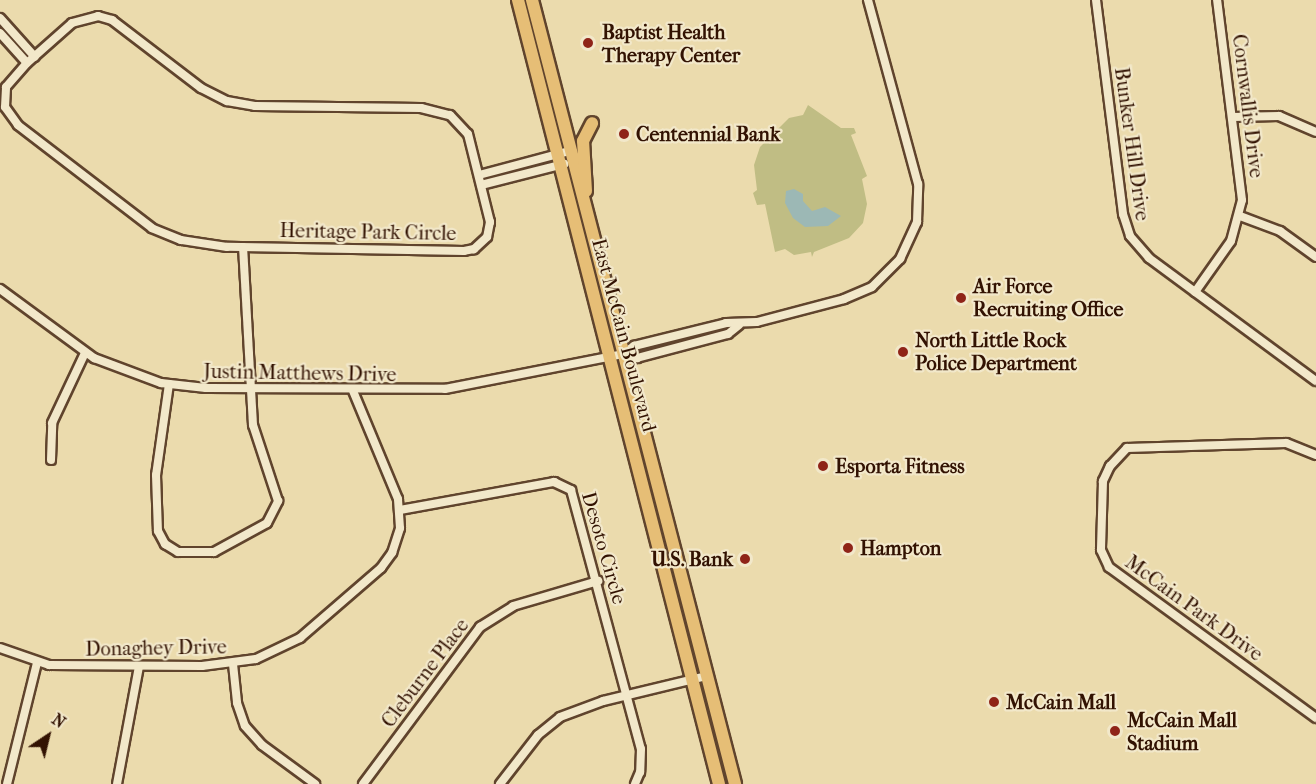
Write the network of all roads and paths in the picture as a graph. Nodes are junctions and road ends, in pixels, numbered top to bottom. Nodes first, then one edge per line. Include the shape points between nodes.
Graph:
1 (518, 0) edge
2 (532, 0) edge
3 (868, 0) edge
4 (1096, 0) edge
5 (1217, 0) edge
6 (0, 18) edge
7 (0, 33) edge
8 (35, 57) junction
9 (27, 63) junction
10 (1233, 117) junction
11 (592, 123) dead end
12 (1316, 132) edge
13 (572, 157) junction
14 (559, 160) junction
15 (479, 175) junction
16 (482, 185) junction
17 (586, 210) junction
18 (1240, 216) junction
19 (243, 247) junction
20 (1316, 256) edge
21 (0, 289) edge
22 (1195, 292) junction
23 (739, 326) junction
24 (85, 353) junction
25 (623, 354) junction
26 (610, 357) junction
27 (1316, 381) edge
28 (169, 384) junction
29 (249, 389) junction
30 (353, 391) junction
31 (1316, 455) edge
32 (51, 460) dead end
33 (400, 510) junction
34 (598, 581) junction
35 (0, 648) edge
36 (37, 663) junction
37 (232, 664) junction
38 (139, 666) junction
39 (706, 676) junction
40 (692, 679) junction
41 (627, 695) junction
42 (1316, 718) edge
43 (7, 784) edge
44 (117, 784) edge
45 (315, 784) edge
46 (363, 784) edge
47 (500, 784) edge
48 (635, 784) edge
49 (719, 784) edge
50 (735, 784) edge

1 - 14 main road, East McCain Boulevard
2 - 13 main road, East McCain Boulevard
3 - 23 street via 918,184 919,207 911,239 891,271 866,291
4 - 22 street, Bunker Hill Drive via 1125,224 1140,250
5 - 10 street, Cornwallis Drive
6 - 8 street
7 - 9 street
8 - 9 street, Heritage Park Circle
8 - 15 street, Heritage Park Circle via 72,23 92,16 105,17 201,88 227,101 255,106 444,112 468,135
9 - 19 street, Heritage Park Circle via 5,92 7,112 18,125 152,228 198,244
10 - 12 street via 1279,116
10 - 18 street, Cornwallis Drive via 1242,192
11 - 17 main road via 582,141
13 - 14 street
13 - 17 main road, East McCain Boulevard
14 - 15 street
14 - 16 street
14 - 26 main road, East McCain Boulevard
15 - 16 street, Heritage Park Circle
16 - 19 street, Heritage Park Circle via 490,230 474,249
17 - 25 main road, East McCain Boulevard
18 - 20 street via 1280,231
18 - 22 street, Cornwallis Drive via 1231,241
19 - 29 street
21 - 24 street, Justin Matthews Drive
22 - 27 street, Bunker Hill Drive
23 - 25 street via 726,323 634,346
23 - 25 street via 728,334 637,358
24 - 28 street, Justin Matthews Drive via 137,376
24 - 32 street via 52,423
25 - 26 street, Justin Matthews Drive
25 - 39 main road, East McCain Boulevard
26 - 30 street, Justin Matthews Drive via 445,389
26 - 40 main road, East McCain Boulevard
28 - 29 street, Justin Matthews Drive
28 - 29 street via 156,476 156,513 161,538 184,554 214,552 231,545 267,523 277,505 277,489 253,425
29 - 30 street, Justin Matthews Drive
30 - 33 street, Donaghey Drive
31 - 42 street, McCain Park Drive via 1286,443 1127,448 1110,466 1103,481 1101,550 1109,567
33 - 34 street, Desoto Circle via 554,482 563,484 575,497
33 - 37 street, Donaghey Drive via 396,544 368,581 300,639 269,655
34 - 41 street, Desoto Circle
34 - 46 street, Cleburne Place via 519,603 480,627
35 - 36 street, Donaghey Drive
36 - 38 street, Donaghey Drive
36 - 43 street
37 - 38 street, Donaghey Drive
37 - 45 street via 237,703 245,726 262,745
38 - 44 street
39 - 40 street
39 - 50 main road, East McCain Boulevard
40 - 41 street
40 - 49 main road, East McCain Boulevard
41 - 47 street via 580,708 549,725
41 - 48 street, Desoto Circle via 640,749 640,771

